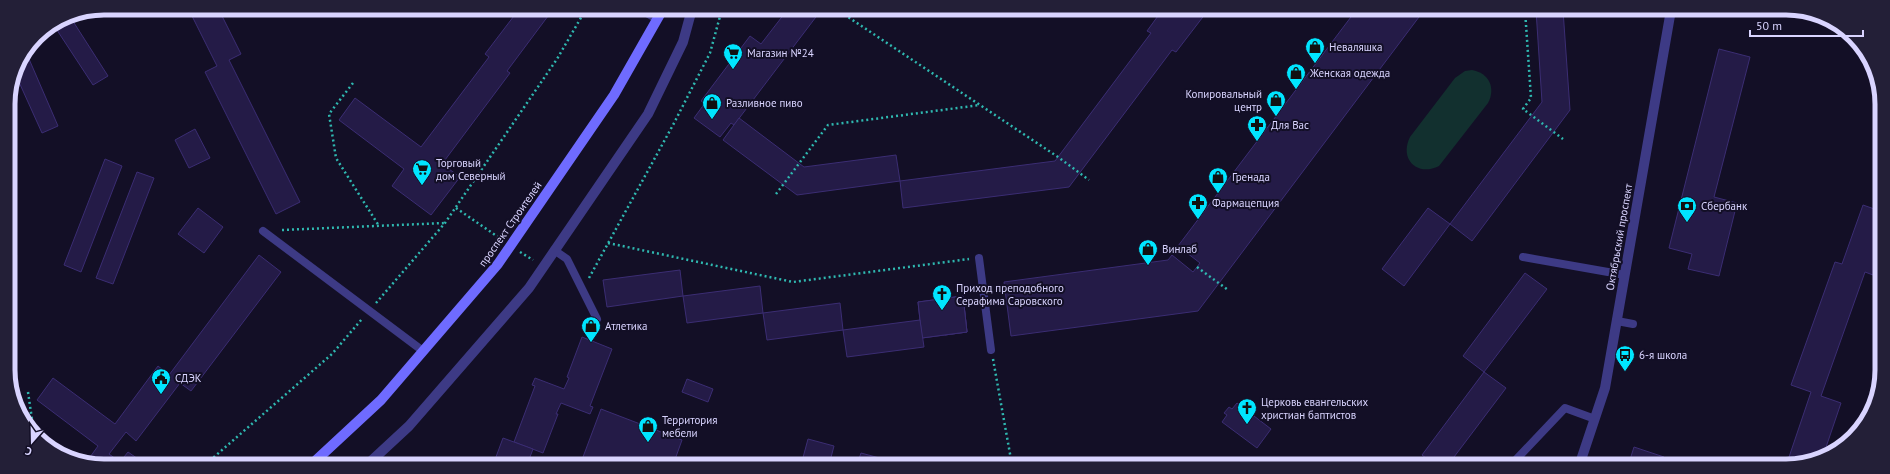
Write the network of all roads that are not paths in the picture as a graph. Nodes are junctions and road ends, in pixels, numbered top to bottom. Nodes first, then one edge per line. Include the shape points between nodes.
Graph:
1 (650, 15) edge
2 (659, 15) edge
3 (690, 15) edge
4 (1670, 15) edge
5 (657, 19) junction
6 (263, 231) road end
7 (554, 250) junction
8 (1523, 257) dead end
9 (979, 258) road end
10 (1625, 275) junction
11 (597, 319) dead end
12 (1617, 322) junction
13 (1633, 324) dead end
14 (992, 350) road end
15 (423, 351) junction
16 (1595, 419) junction
17 (317, 459) edge
18 (373, 459) edge
19 (1517, 459) edge
20 (1581, 459) edge

1 - 5 lane
2 - 5 street, проспект Строителей
3 - 7 street via 683,42 648,114
4 - 10 street, Октябрьский проспект
5 - 15 street, проспект Строителей via 614,95 498,264
6 - 15 lane
7 - 11 lane via 567,259
7 - 18 street via 529,288 408,426
8 - 10 lane
9 - 14 lane
10 - 12 street, Октябрьский проспект
12 - 13 lane
12 - 16 street, Октябрьский проспект via 1605,388
15 - 17 street, проспект Строителей via 381,400
16 - 19 lane via 1565,408
16 - 20 street, Октябрьский проспект

